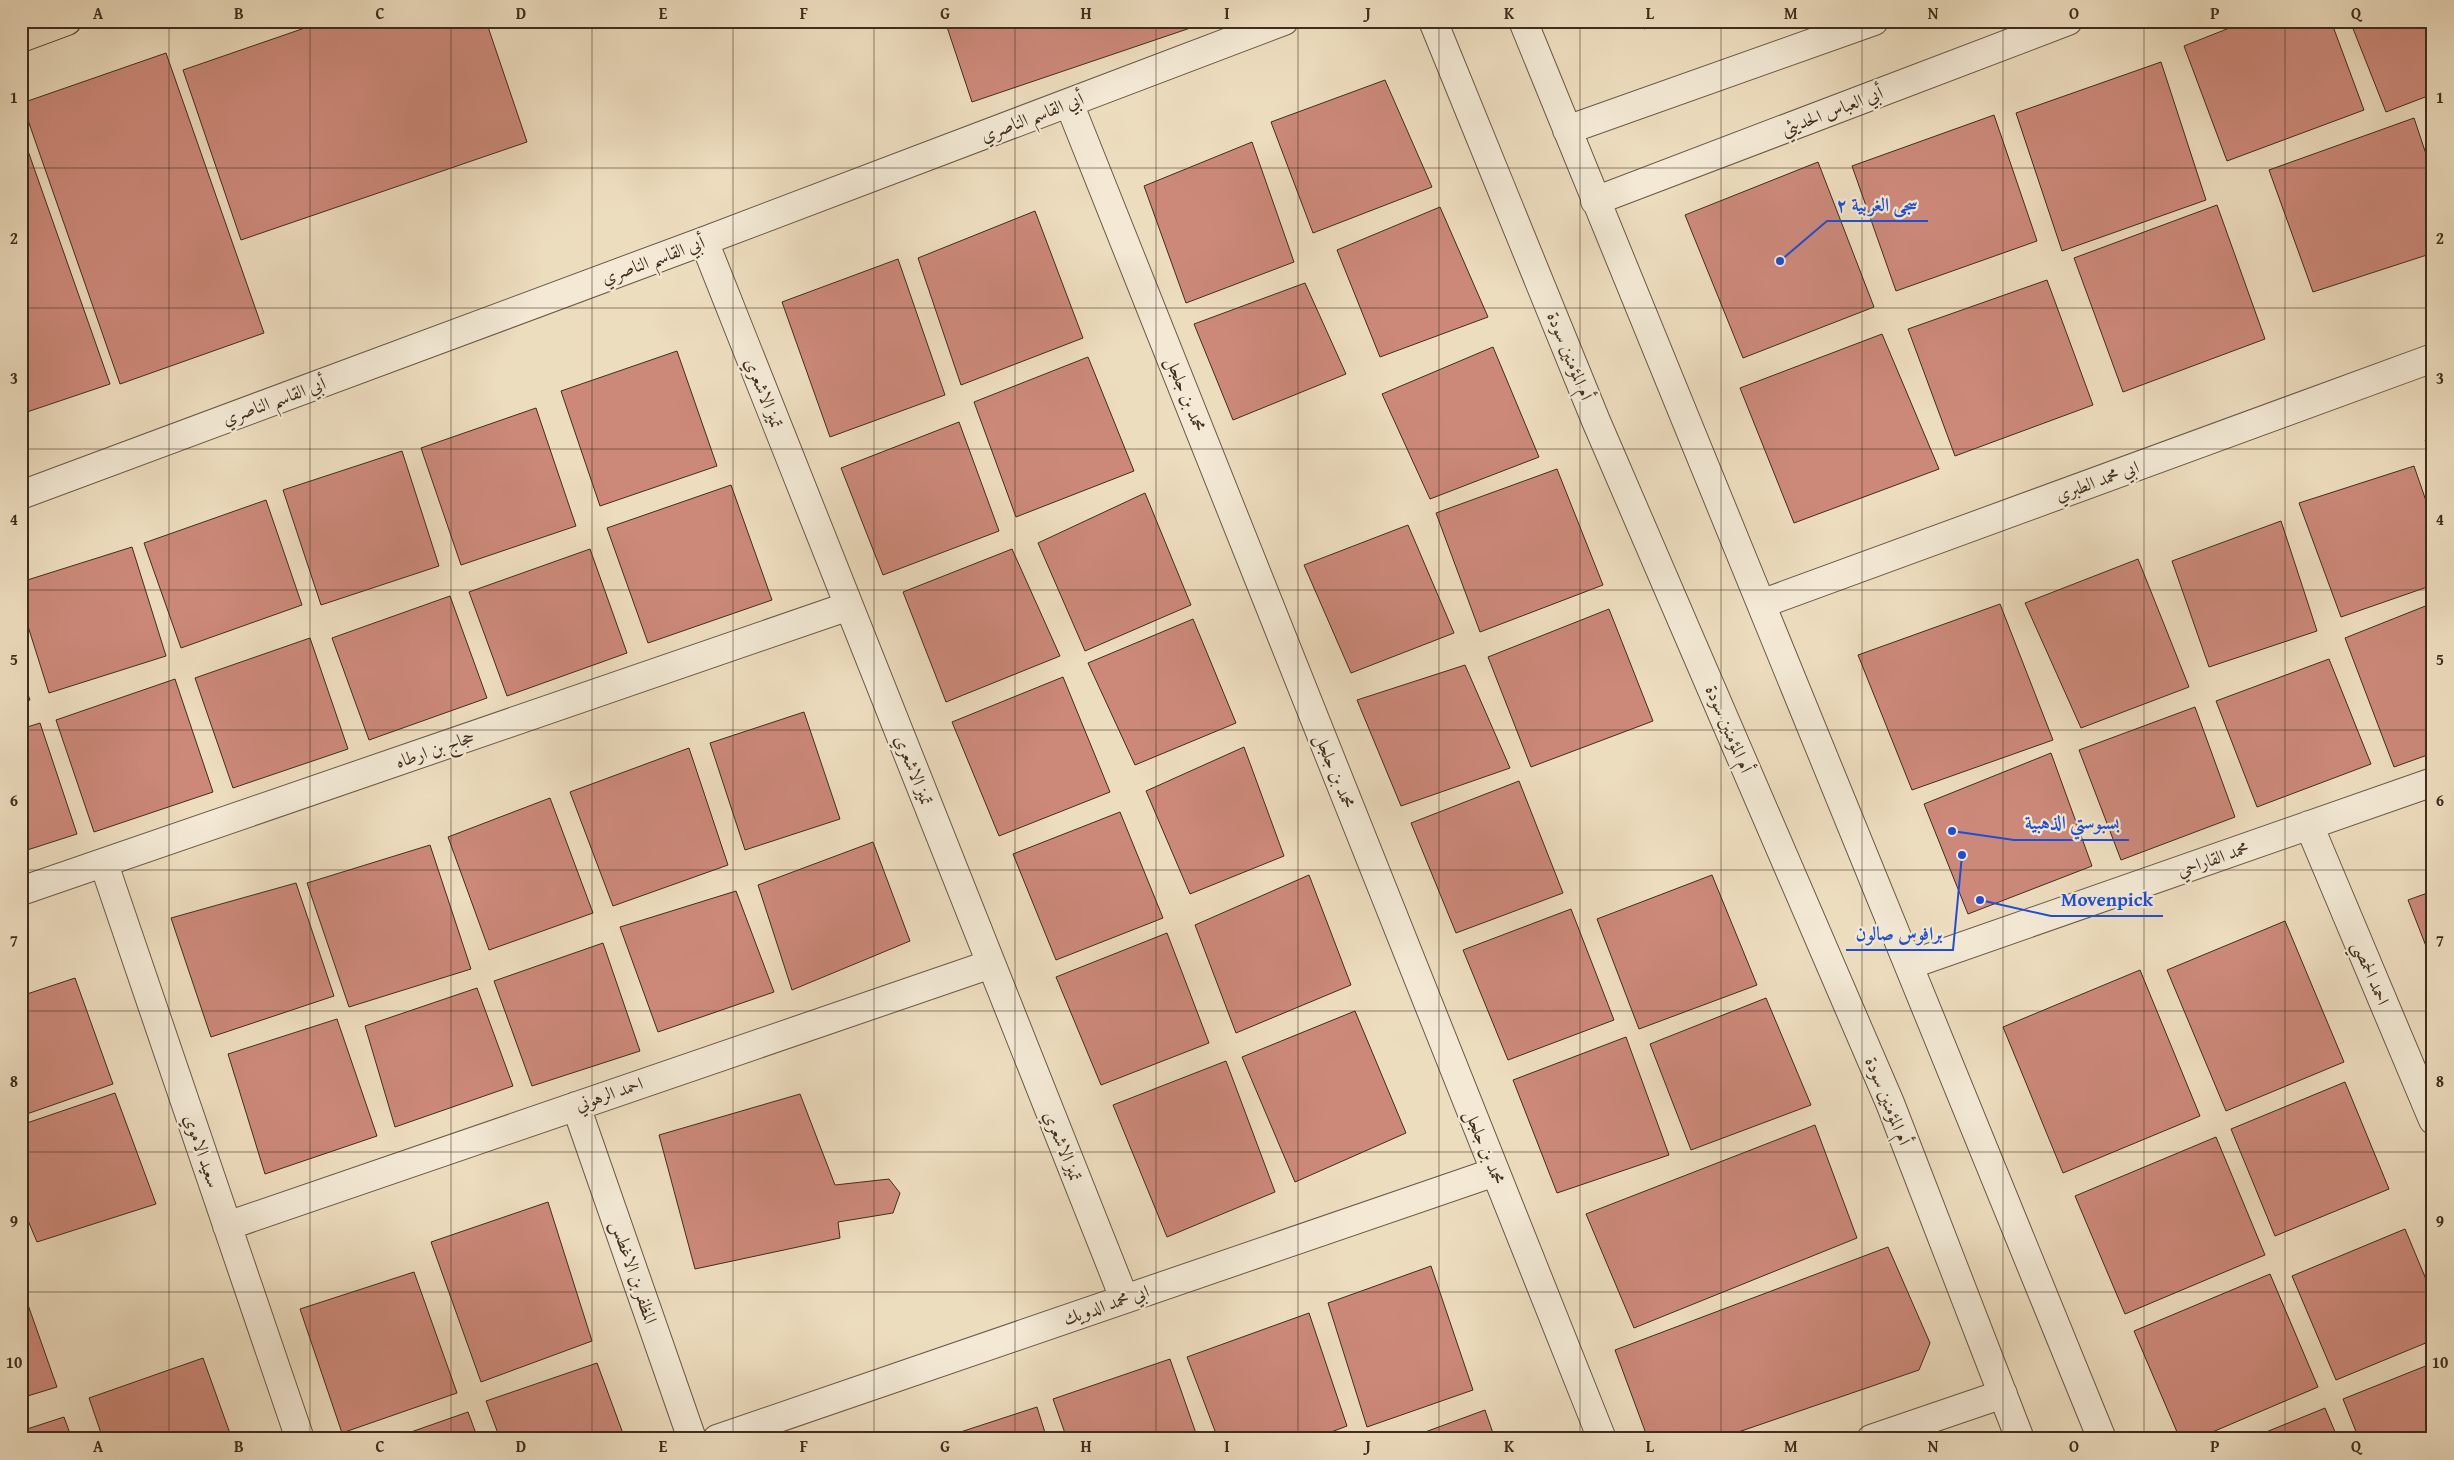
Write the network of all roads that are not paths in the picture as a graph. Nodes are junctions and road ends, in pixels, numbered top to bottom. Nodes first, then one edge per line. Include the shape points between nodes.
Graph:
1 (67, 21) edge
2 (1284, 21) edge
3 (1433, 21) edge
4 (1523, 21) edge
5 (1874, 21) edge
6 (2068, 21) edge
7 (21, 38) edge
8 (1069, 102) junction
9 (1567, 130) junction
10 (1595, 201) junction
11 (704, 241) junction
12 (2433, 358) edge
13 (21, 495) edge
14 (1761, 604) junction
15 (849, 606) junction
16 (2433, 782) edge
17 (2309, 825) junction
18 (104, 864) junction
19 (21, 891) edge
20 (991, 964) junction
21 (1908, 965) junction
22 (576, 1106) junction
23 (2433, 1120) edge
24 (1495, 1172) junction
25 (227, 1226) junction
26 (1124, 1298) junction
27 (2003, 1394) junction
28 (300, 1439) edge
29 (692, 1439) edge
30 (717, 1439) edge
31 (1602, 1439) edge
32 (1872, 1439) edge
33 (2020, 1439) edge
34 (2102, 1439) edge

1 - 7 main road
2 - 8 street, أبي القاسم الناصري
3 - 27 street, أم المؤمنين سودة via 1596,421 1890,1103
4 - 9 street
5 - 9 street
6 - 10 street, أبي العباس الحديثي
8 - 11 street, أبي القاسم الناصري
8 - 24 street, محمد بن جلجل
9 - 10 street
10 - 14 street
11 - 13 street, أبي القاسم الناصري
11 - 15 street, تميز الاشعري
12 - 14 street, ابي محمد الطبري
14 - 21 street
15 - 18 street, حجاج بن ارطاه
15 - 20 street, تميز الاشعري
16 - 17 street, محمد القاراحي
17 - 21 street, محمد القاراحي
17 - 23 street, احمد الحمصي
18 - 19 street, حجاج بن ارطاه
18 - 25 street, سعيد الاموي
20 - 22 street, احمد الرهوني
20 - 26 street, تميز الاشعري
21 - 34 street
22 - 25 street, احمد الرهوني
22 - 29 street, المظفر بن الاغطس
24 - 26 street, ابي محمد الدويك
24 - 31 street, محمد بن جلجل
25 - 28 street, سعيد الاموي
26 - 30 street, ابي محمد الدويك
27 - 32 street
27 - 33 street, أم المؤمنين سودة

